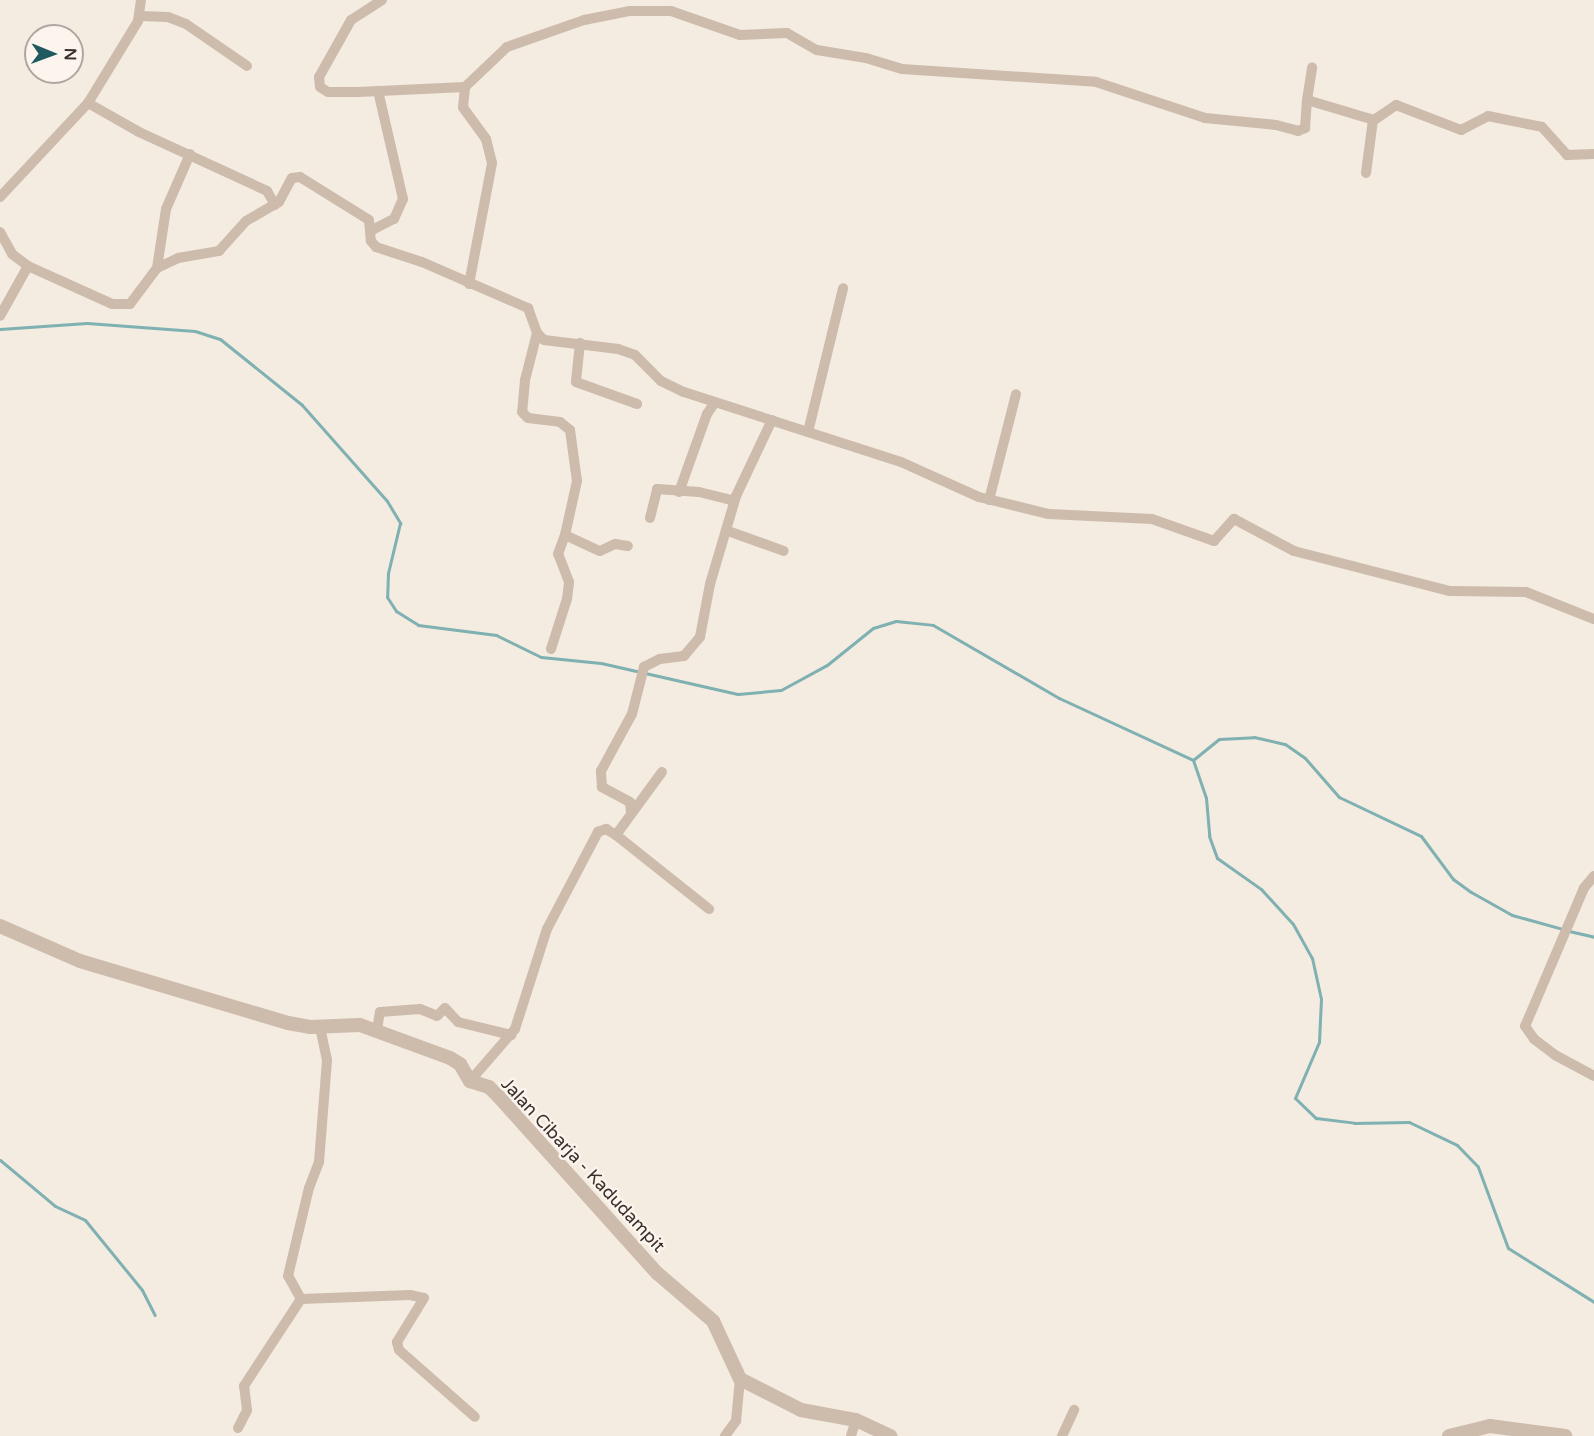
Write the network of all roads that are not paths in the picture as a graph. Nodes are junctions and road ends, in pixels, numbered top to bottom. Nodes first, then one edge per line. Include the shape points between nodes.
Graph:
1 (141, 0) edge
2 (382, 0) edge
3 (140, 16) junction
4 (247, 66) dead end
5 (1312, 68) dead end
6 (465, 87) junction
7 (378, 91) junction
8 (1307, 100) junction
9 (88, 103) junction
10 (1373, 120) junction
11 (190, 154) junction
12 (1594, 154) edge
13 (1366, 173) dead end
14 (0, 197) edge
15 (275, 205) junction
16 (372, 230) junction
17 (0, 232) edge
18 (27, 266) junction
19 (157, 268) junction
20 (469, 284) junction
21 (843, 288) dead end
22 (0, 316) edge
23 (537, 333) junction
24 (580, 343) junction
25 (1016, 394) dead end
26 (715, 402) junction
27 (637, 404) dead end
28 (772, 420) junction
29 (808, 432) junction
30 (679, 492) junction
31 (988, 500) junction
32 (734, 501) junction
33 (650, 518) dead end
34 (728, 531) junction
35 (565, 535) junction
36 (628, 546) dead end
37 (784, 551) dead end
38 (1594, 619) edge
39 (551, 649) dead end
40 (662, 772) dead end
41 (631, 812) junction
42 (616, 835) junction
43 (1594, 876) edge
44 (709, 909) dead end
45 (0, 926) edge
46 (320, 1026) junction
47 (376, 1030) junction
48 (511, 1035) junction
49 (1594, 1076) edge
50 (470, 1081) junction
51 (301, 1299) junction
52 (740, 1379) junction
53 (1074, 1410) dead end
54 (474, 1417) dead end
55 (856, 1420) junction
56 (238, 1428) dead end
57 (725, 1436) edge
58 (851, 1436) edge
59 (890, 1436) edge
60 (1062, 1436) edge
61 (1449, 1436) edge
62 (1564, 1436) edge

1 - 3 street
2 - 7 street via 351,21 318,81 328,92
3 - 4 street via 168,17 186,24
3 - 9 street
5 - 8 street
6 - 7 street
6 - 8 street via 507,46 584,20 657,10 740,35 787,33 817,50 866,58 892,67 1096,82 1205,118 1266,123 1298,131 1305,128
6 - 20 street via 463,107 492,153
7 - 16 street via 403,199 394,219
8 - 10 street
9 - 11 street via 133,129
9 - 14 street
10 - 12 street via 1380,119 1392,105 1461,130 1488,116 1542,127 1567,154
10 - 13 street
11 - 15 street via 267,191
11 - 19 street via 166,209
15 - 16 street via 292,178 300,177 364,216
15 - 19 street via 246,221 214,254 178,258
16 - 20 street via 371,242 376,247 422,262
17 - 18 street via 12,254
18 - 19 street via 124,306 136,300
18 - 22 street
20 - 23 street via 528,308
21 - 29 street
23 - 24 street via 544,339
23 - 35 street via 525,380 522,412 528,418 560,422 570,430 577,481
24 - 26 street via 610,346 635,355 661,381
24 - 27 street via 576,382
25 - 31 street
26 - 28 street
26 - 30 street
28 - 29 street
28 - 32 street
29 - 31 street via 901,462
30 - 32 street via 699,492
30 - 33 street via 655,490
31 - 38 street via 1049,514 1152,519 1214,541 1234,519 1293,551 1450,591 1526,592
32 - 34 street
34 - 37 street
34 - 41 street via 696,643 684,656 655,660 644,668 632,714 600,771 602,787 630,802
35 - 36 street via 600,550 615,544
35 - 39 street via 558,554 569,582 567,599
40 - 41 street
41 - 42 street
42 - 44 street
42 - 48 street via 602,829 581,862 547,929
43 - 49 street via 1584,888 1525,1026 1534,1039 1555,1055
45 - 46 street, Jalan Cibarja - Kadudampit via 95,966 288,1023
46 - 47 street, Jalan Cibarja - Kadudampit via 351,1024
46 - 51 street via 327,1060 319,1162 288,1276
47 - 48 street via 380,1012 420,1008 437,1016 446,1008 458,1022
47 - 50 street, Jalan Cibarja - Kadudampit via 450,1058 460,1064
48 - 50 street
50 - 52 street, Jalan Cibarja - Kadudampit via 489,1087 657,1273 713,1321
51 - 54 street via 410,1294 424,1298 397,1342 399,1350
51 - 56 street via 244,1386 247,1410
52 - 55 street via 801,1410
52 - 57 street via 736,1421
53 - 60 street
55 - 58 street
55 - 59 street
61 - 62 street via 1490,1426

